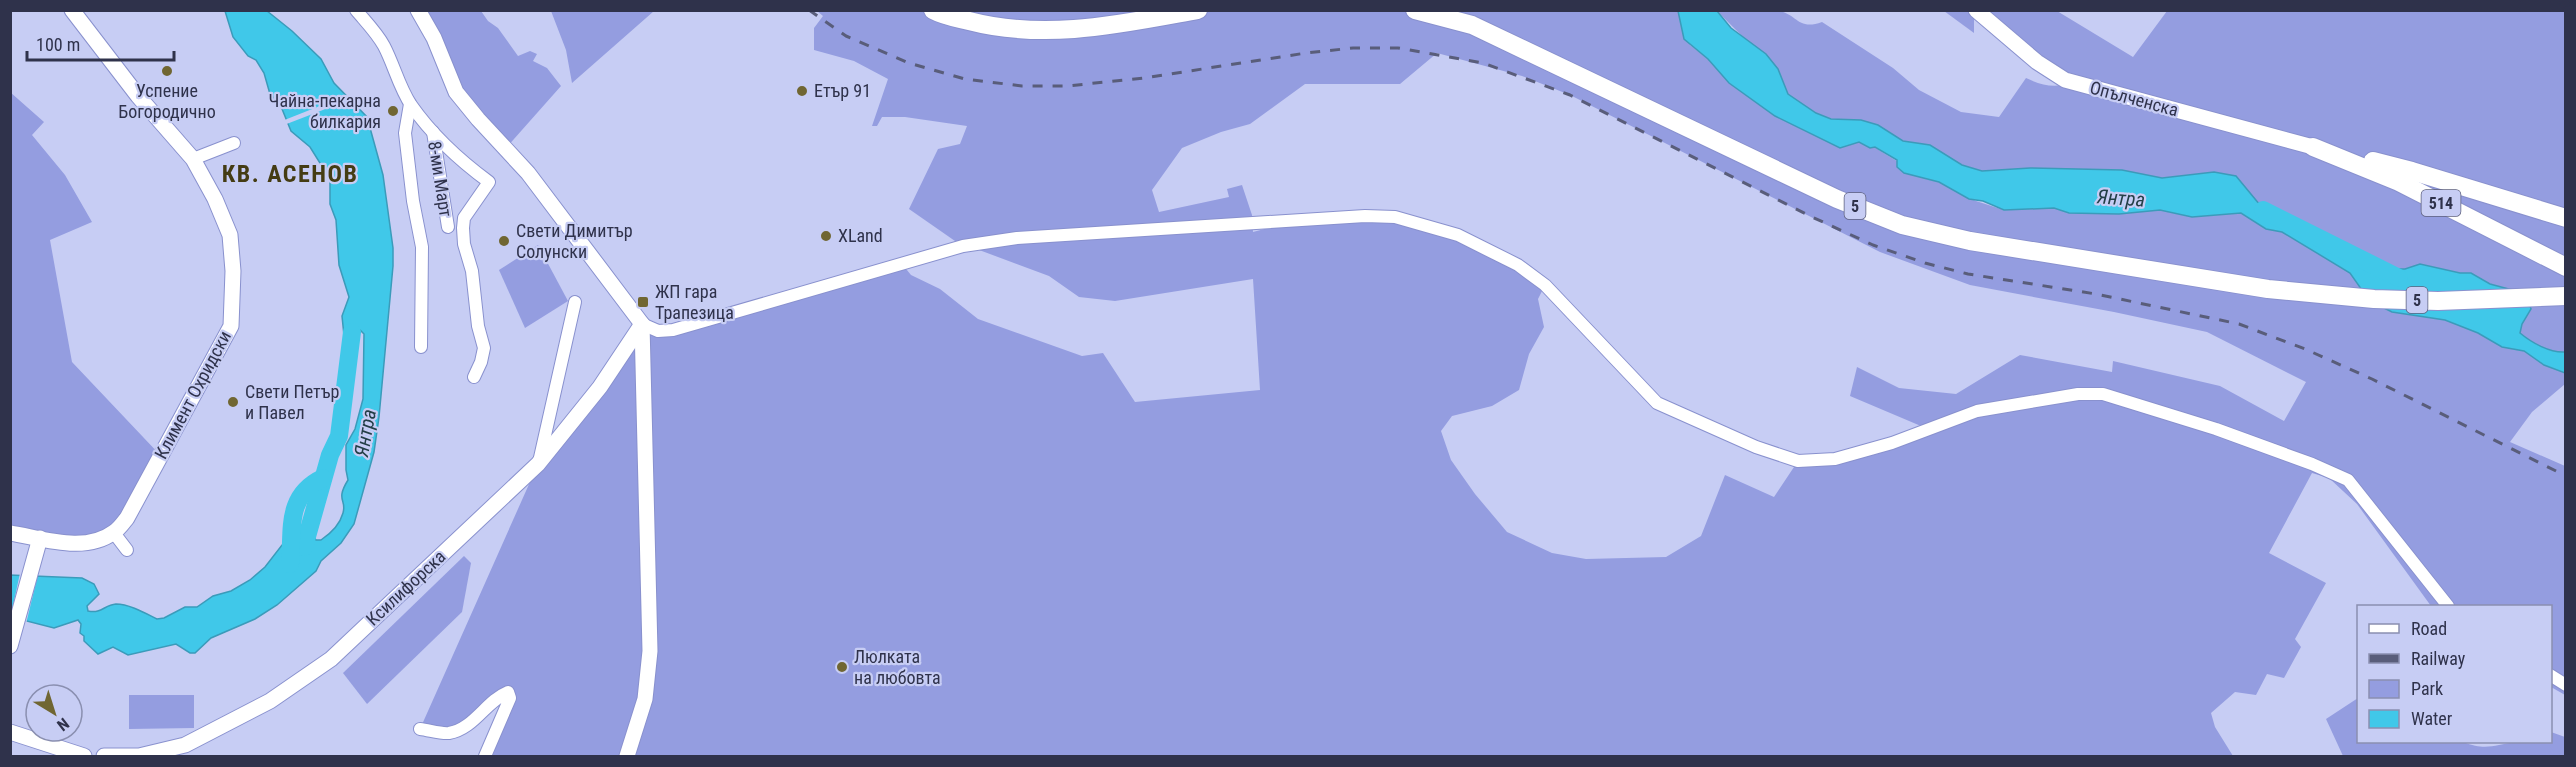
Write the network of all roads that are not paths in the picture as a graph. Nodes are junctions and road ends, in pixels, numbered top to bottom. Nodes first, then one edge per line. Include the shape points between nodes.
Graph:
1 (72, 10) edge
2 (356, 10) edge
3 (418, 10) edge
4 (933, 10) edge
5 (1198, 10) edge
6 (1415, 10) edge
7 (1976, 10) edge
8 (410, 104) junction
9 (433, 132) junction
10 (234, 143) dead end
11 (2313, 147) junction
12 (193, 159) junction
13 (2565, 218) edge
14 (448, 226) dead end
15 (2565, 267) edge
16 (2565, 296) edge
17 (575, 302) dead end
18 (642, 324) junction
19 (421, 347) dead end
20 (474, 377) dead end
21 (538, 464) junction
22 (10, 533) edge
23 (114, 533) junction
24 (38, 545) junction
25 (127, 550) dead end
26 (2447, 605) edge
27 (10, 645) edge
28 (2552, 676) edge
29 (2565, 686) edge
30 (420, 729) dead end
31 (10, 732) edge
32 (84, 756) edge
33 (104, 756) edge
34 (485, 756) edge
35 (627, 756) edge

1 - 12 street, Климент Охридски
2 - 8 street via 384,46
3 - 18 street via 456,92 528,173
4 - 5 main road via 992,27 1046,31 1104,27
6 - 16 main road, 5 via 1472,25 1837,199 1902,225 1970,241 2268,290 2439,301
7 - 11 street, Опълченска / 514 via 2037,62 2065,80
8 - 9 street
8 - 19 street via 405,133 422,247
9 - 14 street, 8-ми Март
9 - 20 street via 489,183 464,218 463,228 484,348
10 - 12 street
11 - 13 main road, 514 via 2412,171
11 - 15 main road, 514 via 2399,182
12 - 23 street, Климент Охридски via 230,235 231,326 127,518
17 - 21 street
18 - 21 street, Ксилифорска via 600,387
18 - 26 street via 658,331 673,330 963,246 1017,238 1395,217 1458,235 1518,265 1545,285 1657,403 1756,447 1798,461 1835,459 1892,443 1977,411 2078,394 2103,394 2216,429 2348,480
18 - 35 street via 650,651 645,699
21 - 33 street, Ксилифорска via 330,659 270,701 185,745 140,756
22 - 24 street
23 - 24 street via 94,542
23 - 25 street
24 - 27 street
28 - 29 street
30 - 34 street via 449,733 470,724 508,692 510,698
31 - 32 street

